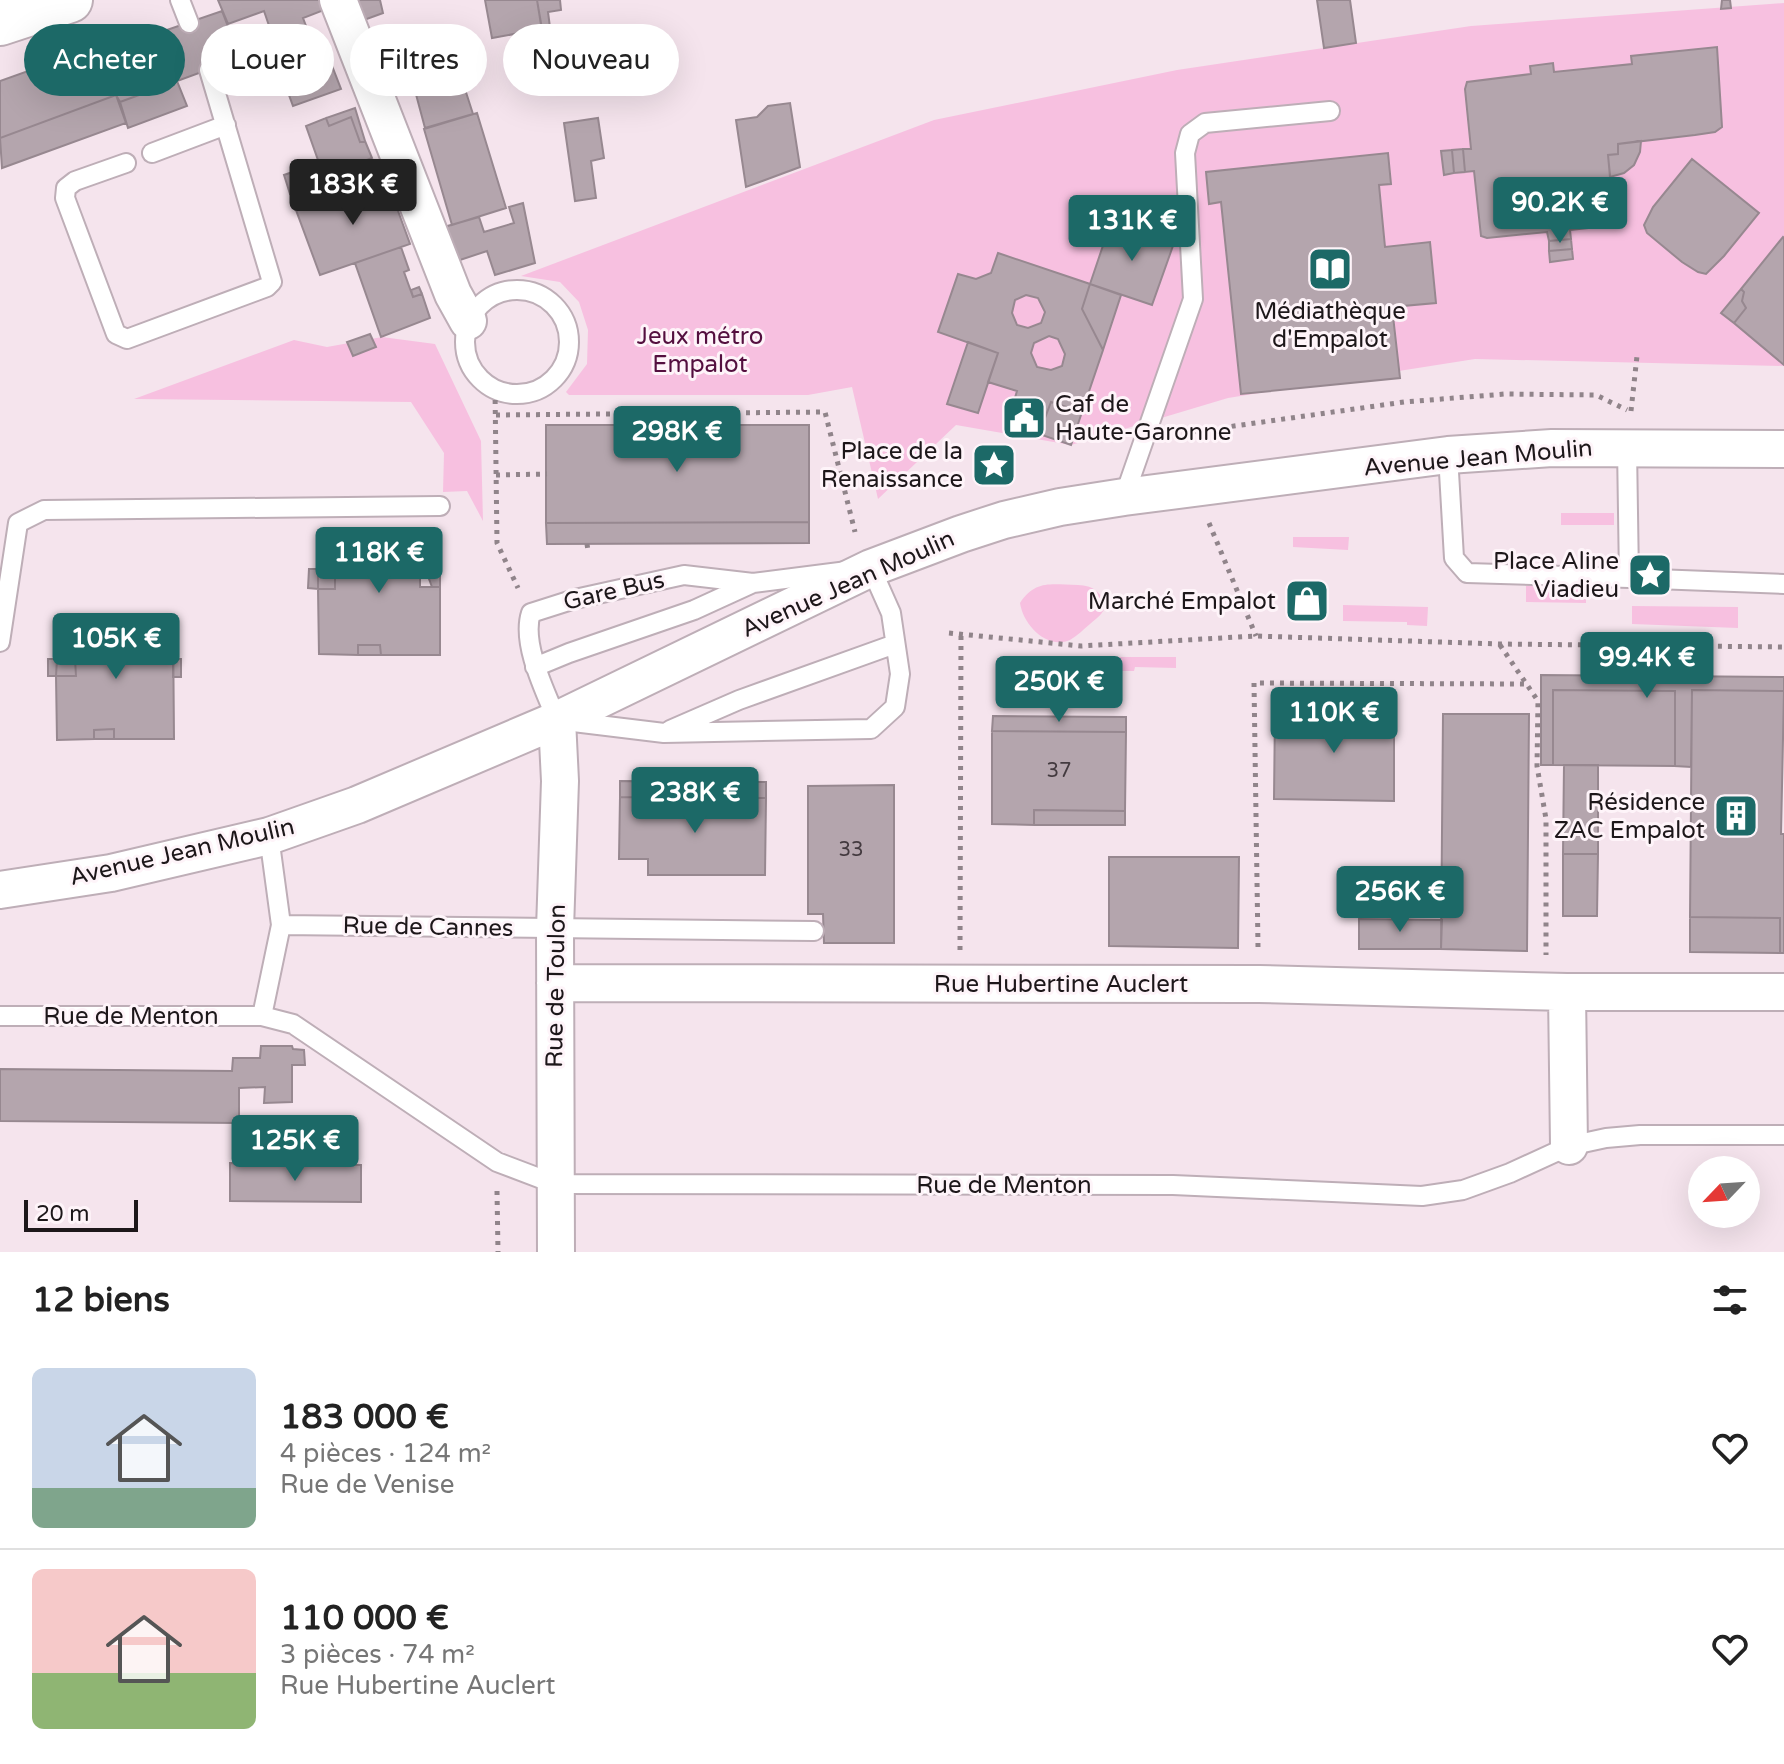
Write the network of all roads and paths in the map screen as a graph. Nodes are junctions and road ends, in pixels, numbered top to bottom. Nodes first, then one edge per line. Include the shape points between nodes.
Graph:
1 (70, 0) edge
2 (180, 0) edge
3 (338, 0) edge
4 (0, 23) edge
5 (189, 23) dead end
6 (217, 96) edge
7 (1330, 111) dead end
8 (226, 125) junction
9 (152, 153) dead end
10 (126, 163) dead end
11 (468, 321) junction
12 (1637, 356) dead end
13 (495, 390) junction
14 (1631, 411) junction
15 (1646, 411) dead end
16 (496, 415) junction
17 (1192, 432) dead end
18 (1627, 447) junction
19 (1784, 449) edge
20 (1448, 455) junction
21 (547, 474) dead end
22 (496, 475) junction
23 (1124, 497) junction
24 (440, 506) dead end
25 (1203, 510) dead end
26 (855, 532) dead end
27 (871, 568) junction
28 (1629, 578) junction
29 (753, 583) junction
30 (1784, 584) edge
31 (531, 613) junction
32 (949, 633) dead end
33 (961, 635) junction
34 (1256, 636) junction
35 (0, 642) edge
36 (895, 644) junction
37 (1500, 644) junction
38 (1784, 647) edge
39 (535, 667) junction
40 (1524, 684) junction
41 (557, 720) junction
42 (664, 733) junction
43 (269, 836) junction
44 (0, 890) edge
45 (281, 925) junction
46 (555, 929) junction
47 (814, 931) dead end
48 (555, 983) junction
49 (960, 984) junction
50 (1259, 984) junction
51 (1784, 992) edge
52 (1556, 993) junction
53 (0, 1016) edge
54 (262, 1016) junction
55 (1784, 1135) edge
56 (1569, 1146) junction
57 (497, 1162) junction
58 (555, 1184) junction
59 (498, 1252) edge
60 (556, 1252) edge

1 - 4 street
2 - 5 lane
3 - 11 street
6 - 8 lane
7 - 23 lane via 1205,123 1190,134 1185,153 1193,299
8 - 9 lane
8 - 10 lane via 272,282 127,339 116,334 65,198 66,188 75,181
11 - 13 lane via 466,353 477,374
11 - 13 lane via 492,296 526,290 557,307 566,322 567,357 559,373 530,392
12 - 14 path
13 - 16 path
14 - 15 path
14 - 17 path via 1596,395 1505,394 1404,402
16 - 22 path
16 - 26 path via 825,412
18 - 19 street, Avenue Jean Moulin
18 - 20 street, Avenue Jean Moulin
18 - 28 lane
20 - 23 street, Avenue Jean Moulin
20 - 28 lane via 1454,558 1467,573
21 - 22 path
22 - 31 path via 497,543
23 - 27 street, Avenue Jean Moulin via 1004,520
24 - 35 lane via 44,510 18,523
25 - 34 path
27 - 29 lane, Gare Bus
27 - 36 lane via 891,613
27 - 41 street, Avenue Jean Moulin
28 - 30 lane
29 - 31 lane, Gare Bus via 684,575
29 - 39 lane, Gare Bus
31 - 39 lane, Gare Bus
32 - 33 path
33 - 34 path via 1081,646
33 - 49 path
34 - 37 path
36 - 42 lane
36 - 42 lane via 900,674 895,707 871,729
37 - 38 path
37 - 40 path
39 - 41 lane, Gare Bus
40 - 50 path via 1254,683
40 - 52 path via 1538,701 1537,766 1546,819
41 - 42 lane
41 - 43 street, Avenue Jean Moulin via 357,805
41 - 46 street, Rue de Toulon
43 - 44 street, Avenue Jean Moulin via 111,873
43 - 45 lane
45 - 46 lane, Rue de Cannes
45 - 54 lane
46 - 47 lane, Rue de Cannes
46 - 48 street, Rue de Toulon
48 - 49 street, Rue Hubertine Auclert
48 - 58 street, Rue de Toulon
49 - 50 street, Rue Hubertine Auclert
50 - 52 street, Rue Hubertine Auclert
51 - 52 street, Rue Hubertine Auclert
52 - 56 street
53 - 54 lane, Rue de Menton
54 - 57 lane, Rue de Menton via 293,1024
55 - 56 lane, Rue de Menton via 1640,1135
56 - 58 lane, Rue de Menton via 1493,1180 1422,1196 1173,1185
57 - 58 lane, Rue de Menton
57 - 59 path
58 - 60 street, Rue de Toulon

